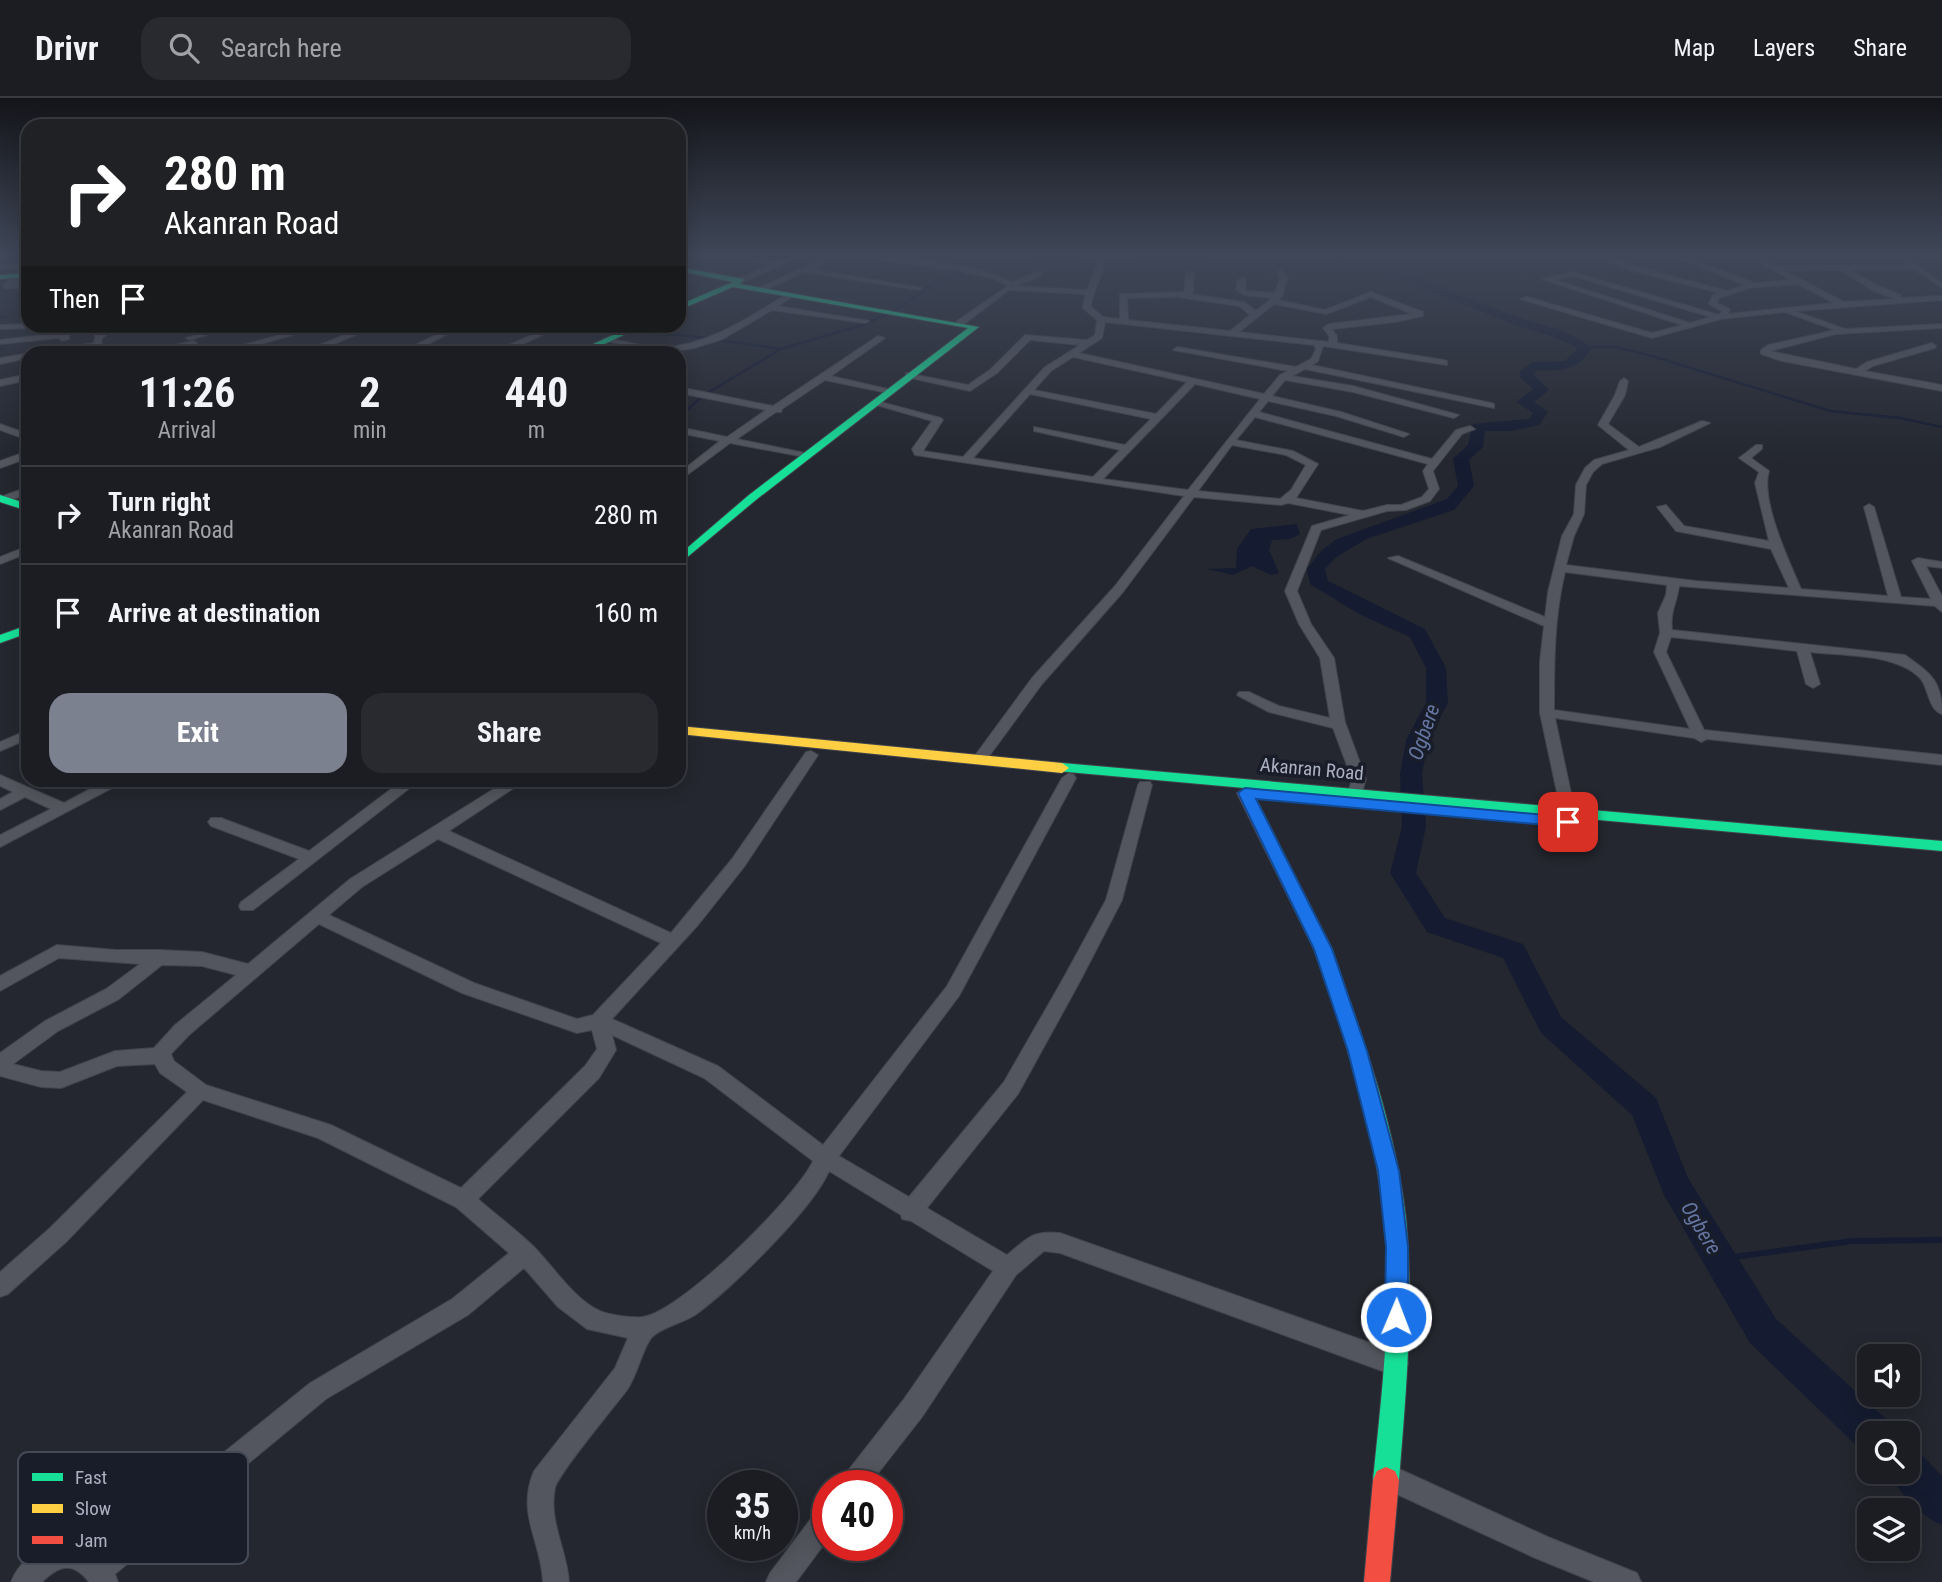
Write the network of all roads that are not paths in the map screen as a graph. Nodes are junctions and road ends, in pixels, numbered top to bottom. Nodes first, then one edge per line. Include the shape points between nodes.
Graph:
1 (745, 323) edge
2 (961, 323) edge
3 (1100, 323) edge
4 (1144, 323) edge
5 (1244, 323) edge
6 (1367, 323) edge
7 (1607, 323) edge
8 (1683, 323) edge
9 (1695, 323) edge
10 (1823, 323) edge
11 (21, 325) edge
12 (1689, 325) junction
13 (1942, 326) edge
14 (0, 327) edge
15 (1896, 329) junction
16 (1847, 331) junction
17 (68, 333) edge
18 (105, 333) edge
19 (193, 333) edge
20 (217, 333) edge
21 (297, 333) edge
22 (354, 333) edge
23 (444, 333) edge
24 (542, 333) edge
25 (618, 333) edge
26 (627, 333) edge
27 (1233, 333) junction
28 (60, 335) junction
29 (290, 335) joint
30 (881, 338) dead end
31 (0, 339) edge
32 (194, 343) junction
33 (1088, 343) junction
34 (1318, 344) junction
35 (1333, 344) junction
36 (60, 346) edge
37 (90, 346) edge
38 (178, 346) edge
39 (246, 346) edge
40 (322, 346) edge
41 (418, 346) edge
42 (512, 346) edge
43 (591, 346) edge
44 (657, 346) edge
45 (683, 346) edge
46 (1937, 347) edge
47 (1177, 350) dead end
48 (1072, 354) junction
49 (21, 356) edge
50 (0, 361) edge
51 (1444, 363) dead end
52 (1293, 371) junction
53 (1858, 372) junction
54 (909, 375) junction
55 (825, 377) junction
56 (21, 378) edge
57 (1192, 381) junction
58 (1624, 381) dead end
59 (0, 383) edge
60 (1942, 388) edge
61 (686, 391) edge
62 (1027, 391) junction
63 (882, 397) junction
64 (1267, 397) junction
65 (1491, 406) dead end
66 (778, 410) junction
67 (1253, 413) junction
68 (1454, 415) dead end
69 (1157, 417) junction
70 (1705, 422) dead end
71 (0, 427) edge
72 (1037, 429) dead end
73 (1470, 429) dead end
74 (686, 432) edge
75 (21, 434) edge
76 (1404, 434) dead end
77 (727, 441) junction
78 (1230, 442) junction
79 (1759, 447) dead end
80 (1126, 448) junction
81 (1636, 450) junction
82 (806, 456) junction
83 (21, 457) edge
84 (966, 460) junction
85 (1434, 463) junction
86 (0, 465) edge
87 (686, 473) edge
88 (1096, 481) junction
89 (21, 493) edge
90 (1189, 494) junction
91 (1288, 500) junction
92 (1, 502) edge
93 (21, 506) edge
94 (1662, 507) dead end
95 (1869, 507) dead end
96 (21, 515) edge
97 (1364, 515) junction
98 (1876, 533) junction
99 (1890, 535) dead end
100 (1776, 546) junction
101 (21, 552) edge
102 (686, 555) edge
103 (1394, 558) dead end
104 (0, 561) edge
105 (1942, 565) edge
106 (1560, 568) junction
107 (1673, 581) junction
108 (1797, 593) junction
109 (1896, 601) junction
110 (1939, 602) edge
111 (1551, 624) junction
112 (21, 632) edge
113 (1666, 633) junction
114 (0, 639) edge
115 (1802, 647) junction
116 (1813, 684) dead end
117 (1244, 695) dead end
118 (1942, 710) edge
119 (1547, 713) junction
120 (1340, 725) junction
121 (686, 731) edge
122 (21, 737) edge
123 (1701, 737) junction
124 (686, 743) edge
125 (0, 747) edge
126 (811, 755) junction
127 (979, 760) junction
128 (1942, 760) edge
129 (1069, 778) junction
130 (0, 780) edge
131 (1145, 785) junction
132 (106, 787) edge
133 (404, 787) edge
134 (508, 787) edge
135 (25, 791) junction
136 (1245, 793) junction
137 (1356, 793) junction
138 (1405, 803) junction
139 (0, 805) edge
140 (1433, 805) junction
141 (64, 809) junction
142 (1567, 812) junction
143 (215, 822) dead end
144 (437, 832) junction
145 (1765, 835) junction
146 (0, 842) edge
147 (1942, 846) edge
148 (310, 857) junction
149 (1942, 857) edge
150 (247, 906) dead end
151 (317, 916) junction
152 (673, 941) junction
153 (160, 956) junction
154 (251, 972) junction
155 (0, 984) edge
156 (599, 1021) junction
157 (161, 1056) junction
158 (0, 1065) edge
159 (201, 1091) junction
160 (825, 1158) junction
161 (463, 1200) junction
162 (910, 1212) junction
163 (524, 1252) junction
164 (1008, 1268) junction
165 (0, 1286) edge
166 (644, 1329) junction
167 (1396, 1364) junction
168 (247, 1452) edge
169 (865, 1470) edge
170 (1386, 1476) junction
171 (812, 1538) edge
172 (40, 1564) edge
173 (87, 1564) edge
174 (116, 1564) edge
175 (102, 1576) edge
176 (24, 1582) edge
177 (556, 1582) edge
178 (779, 1582) edge
179 (1377, 1582) edge
180 (1628, 1582) edge

1 - 45 street via 720,337
2 - 54 street via 975,329
3 - 33 street via 1099,336
4 - 27 street
5 - 27 street
6 - 35 street via 1327,328
7 - 12 street via 1652,336
8 - 12 street
9 - 12 street
10 - 16 street
11 - 14 street
13 - 15 street
15 - 16 street
15 - 46 street
16 - 53 street via 1764,352
17 - 28 street
18 - 37 street via 98,345
19 - 32 street
20 - 32 street
21 - 29 street
22 - 40 street
23 - 41 street
24 - 42 street
25 - 43 street
26 - 44 street
27 - 34 street
28 - 31 street
28 - 36 street via 66,337
29 - 39 street
30 - 55 street
32 - 38 street
33 - 48 street
33 - 54 street via 1028,337 970,388
34 - 35 street
34 - 52 street via 1314,361
35 - 51 street
46 - 53 street via 1870,364
47 - 52 street
48 - 57 street
48 - 62 street via 1048,369
49 - 50 street
52 - 64 street
52 - 65 street
52 - 68 street
53 - 60 street
54 - 63 street
55 - 63 street
55 - 66 street
56 - 59 street
57 - 64 street
57 - 69 street
58 - 81 street via 1602,425
61 - 66 street
62 - 69 street
62 - 84 street
63 - 82 street
63 - 84 street via 938,420 917,449 919,453
64 - 67 street
64 - 76 street
66 - 77 street
67 - 78 street
67 - 85 street
69 - 80 street
70 - 81 street
71 - 75 street
72 - 80 street
73 - 85 street via 1459,432
74 - 77 street
77 - 82 street
77 - 87 street
78 - 90 street
78 - 91 street via 1289,453 1313,464
79 - 100 street via 1744,458 1764,471 1760,483
80 - 88 street
81 - 106 street via 1598,462 1589,470
82 - 102 street
83 - 86 street
84 - 88 street
85 - 97 street via 1429,471 1434,489 1426,499
88 - 90 street
89 - 92 street
90 - 91 street
90 - 127 street via 1119,589 1004,722
91 - 97 street
92 - 93 street
92 - 96 street
94 - 100 street via 1680,529
95 - 98 street
97 - 120 street via 1316,528 1291,591 1327,658
98 - 99 street
98 - 109 street
100 - 108 street
101 - 104 street
103 - 111 street
105 - 110 street via 1918,561
106 - 107 street
106 - 111 street
107 - 108 street
107 - 113 street via 1664,613
108 - 109 street
109 - 110 street
111 - 119 street
112 - 114 street
113 - 115 street
113 - 123 street via 1660,652
115 - 116 street
115 - 118 street via 1900,658 1927,677
117 - 120 street via 1274,709
119 - 123 street
119 - 142 street
120 - 137 street via 1359,779
121 - 127 street, Akanran Road
122 - 125 street
123 - 128 street
124 - 126 street, Akanran Road
126 - 129 street, Akanran Road
126 - 152 street via 738,863
127 - 137 street, Akanran Road
129 - 131 street, Akanran Road
129 - 160 street via 953,991
130 - 135 street
131 - 136 street, Akanran Road
131 - 162 street via 1114,900 1070,983 1011,1088
132 - 141 street
133 - 148 street
134 - 144 street
135 - 139 street
135 - 141 street
136 - 138 street, Akanran Road
136 - 167 street via 1323,949 1364,1073 1388,1171 1397,1247
137 - 138 street, Akanran Road
138 - 140 street, Akanran Road
140 - 142 street, Akanran Road
140 - 145 street, Akanran Road
141 - 146 street
142 - 145 street, Akanran Road
143 - 148 street
144 - 151 street via 356,883
144 - 152 street
145 - 147 street, Akanran Road
145 - 149 street, Akanran Road
148 - 150 street
151 - 154 street
151 - 156 street via 468,988 576,1026
152 - 156 street
153 - 154 street via 202,959
153 - 155 street via 57,951
153 - 158 street via 132,983 58,1023
154 - 157 street via 181,1030
156 - 160 street via 711,1072
156 - 161 street via 607,1050 592,1072
157 - 158 street via 115,1059 61,1080 41,1079
157 - 159 street via 167,1067
159 - 161 street via 324,1131
159 - 165 street via 58,1235
160 - 162 street
160 - 166 street via 815,1180 704,1294
161 - 163 street
162 - 164 street
163 - 166 street via 566,1299 595,1321
163 - 168 street via 460,1307 318,1391
164 - 167 street via 1040,1241 1060,1243
164 - 169 street via 913,1408
166 - 177 street via 623,1376 543,1480 539,1510
167 - 170 street
170 - 179 street
170 - 180 street
171 - 178 street
172 - 176 street
173 - 175 street
174 - 175 street

